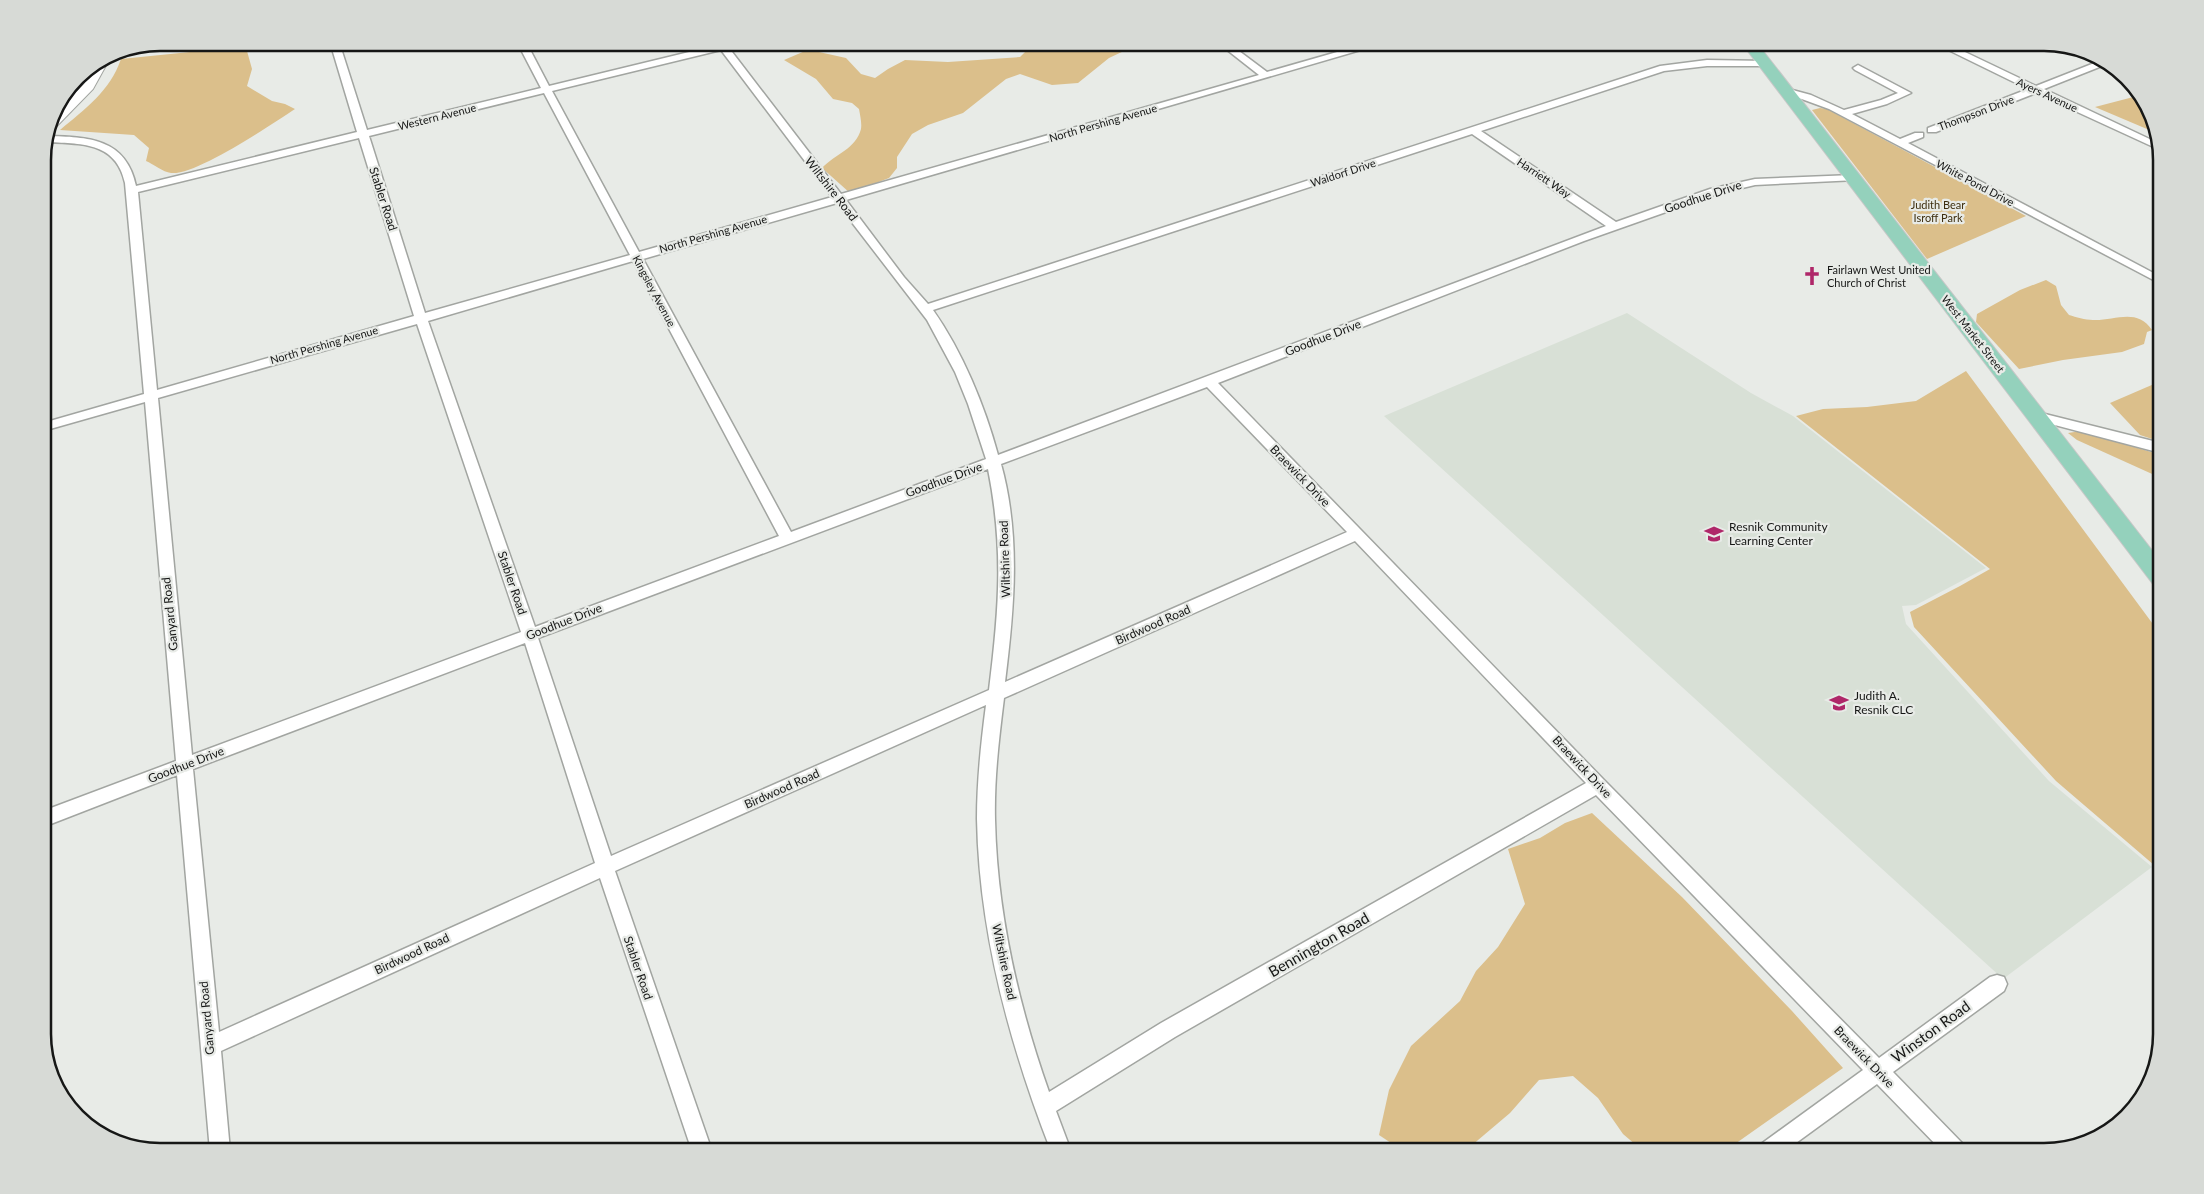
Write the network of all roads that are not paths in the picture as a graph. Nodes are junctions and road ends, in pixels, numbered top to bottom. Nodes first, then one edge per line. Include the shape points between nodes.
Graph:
1 (337, 51) edge
2 (526, 51) edge
3 (698, 51) edge
4 (726, 51) edge
5 (1232, 51) edge
6 (1353, 51) edge
7 (1755, 51) edge
8 (1955, 51) edge
9 (1764, 63) junction
10 (2096, 66) edge
11 (1858, 68) dead end
12 (96, 72) edge
13 (1266, 76) junction
14 (546, 90) junction
15 (2037, 90) junction
16 (1786, 91) junction
17 (63, 113) edge
18 (1843, 114) junction
19 (1473, 130) junction
20 (1932, 130) dead end
21 (365, 135) junction
22 (1919, 135) dead end
23 (54, 139) edge
24 (1899, 143) junction
25 (2152, 144) edge
26 (1853, 178) junction
27 (132, 190) junction
28 (839, 198) junction
29 (1615, 227) junction
30 (635, 257) junction
31 (2153, 277) edge
32 (926, 308) junction
33 (421, 318) junction
34 (1209, 381) junction
35 (150, 396) junction
36 (2037, 416) junction
37 (51, 425) edge
38 (2153, 446) edge
39 (994, 462) junction
40 (1356, 534) junction
41 (788, 539) junction
42 (2153, 568) edge
43 (529, 635) junction
44 (998, 694) junction
45 (184, 765) junction
46 (1598, 785) junction
47 (51, 817) edge
48 (606, 867) junction
49 (1997, 984) dead end
50 (210, 1046) junction
51 (1878, 1070) junction
52 (1043, 1107) junction
53 (219, 1143) edge
54 (699, 1143) edge
55 (1057, 1143) edge
56 (1780, 1143) edge
57 (1947, 1143) edge

1 - 21 street, Stabler Road
2 - 14 street, Kingsley Avenue
3 - 14 street, Western Avenue
4 - 28 street, Wiltshire Road
5 - 13 street
6 - 13 street, North Pershing Avenue
7 - 9 main road, West Market Street
8 - 15 street, Ayers Avenue
9 - 16 main road, West Market Street
9 - 19 street, Waldorf Drive via 1707,63 1663,68
10 - 15 street, Thompson Drive
11 - 18 street via 1906,93
12 - 17 street via 89,86
13 - 28 street, North Pershing Avenue
14 - 21 street, Western Avenue
14 - 30 street, Kingsley Avenue
15 - 20 street, Thompson Drive
15 - 25 street, Ayers Avenue
16 - 18 street, White Pond Drive via 1808,97
16 - 26 main road, West Market Street
18 - 24 street, White Pond Drive
19 - 29 street, Harriett Way
19 - 32 street, Waldorf Drive
21 - 27 street, Western Avenue
21 - 33 street, Stabler Road
22 - 24 street
23 - 27 street, Ganyard Road via 86,142 110,151 123,161
24 - 31 street, White Pond Drive
26 - 29 street, Goodhue Drive via 1737,184
26 - 36 main road, West Market Street
27 - 35 street, Ganyard Road
28 - 30 street, North Pershing Avenue
28 - 32 street, Wiltshire Road
29 - 34 street, Goodhue Drive
30 - 33 street, North Pershing Avenue
30 - 41 street, Kingsley Avenue
32 - 39 street, Wiltshire Road via 969,386 984,422
33 - 35 street, North Pershing Avenue
33 - 43 street, Stabler Road
34 - 39 street, Goodhue Drive
34 - 40 street, Braewick Drive
35 - 37 street, North Pershing Avenue
35 - 45 street, Ganyard Road
36 - 38 street
36 - 42 main road, West Market Street
39 - 41 street, Goodhue Drive
39 - 44 street, Wiltshire Road via 1006,546 1007,603
40 - 44 street, Birdwood Road
40 - 46 street, Braewick Drive
41 - 43 street, Goodhue Drive
43 - 45 street, Goodhue Drive
43 - 48 street, Stabler Road
44 - 48 street, Birdwood Road
44 - 52 street, Wiltshire Road via 989,755 986,816 993,903 1016,1022
45 - 47 street, Goodhue Drive
45 - 50 street, Ganyard Road
46 - 51 street, Braewick Drive
46 - 52 street, Bennington Road via 1168,1030
48 - 50 street, Birdwood Road
48 - 54 street, Stabler Road via 632,953
49 - 51 street, Winston Road
50 - 53 street, Ganyard Road
51 - 56 street, Winston Road
51 - 57 street, Braewick Drive
52 - 55 street, Wiltshire Road

